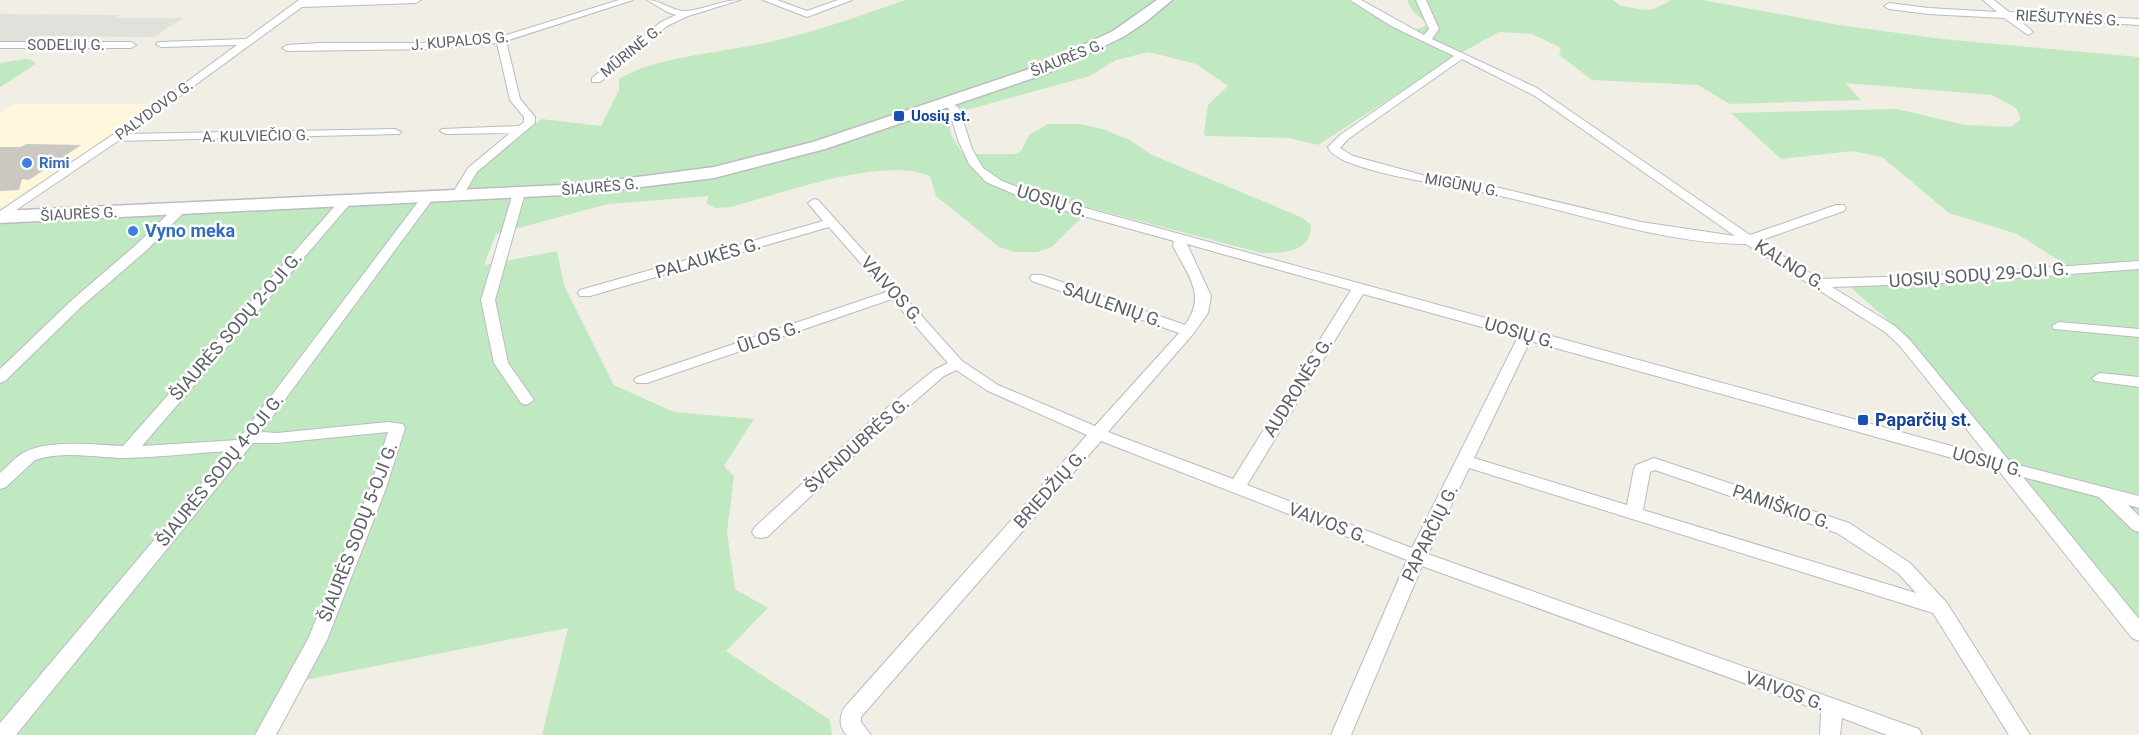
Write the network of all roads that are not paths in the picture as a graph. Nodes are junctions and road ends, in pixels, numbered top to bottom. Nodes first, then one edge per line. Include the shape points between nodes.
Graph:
1 (416, 0) edge
2 (628, 0) edge
3 (652, 0) edge
4 (735, 0) edge
5 (768, 0) edge
6 (847, 0) edge
7 (1165, 0) edge
8 (1355, 0) edge
9 (1421, 0) edge
10 (1988, 0) edge
11 (302, 2) edge
12 (1889, 6) dead end
13 (685, 14) junction
14 (2006, 14) junction
15 (2139, 22) edge
16 (2028, 32) dead end
17 (1425, 39) junction
18 (501, 40) junction
19 (247, 42) junction
20 (161, 44) dead end
21 (0, 45) edge
22 (131, 45) dead end
23 (287, 48) dead end
24 (1461, 56) junction
25 (596, 80) dead end
26 (947, 103) junction
27 (521, 129) junction
28 (446, 131) dead end
29 (396, 132) dead end
30 (116, 138) junction
31 (519, 193) junction
32 (457, 195) junction
33 (428, 197) junction
34 (346, 201) junction
35 (814, 202) dead end
36 (1839, 207) dead end
37 (180, 209) junction
38 (0, 217) edge
39 (830, 223) junction
40 (1181, 238) junction
41 (1749, 240) junction
42 (2139, 265) edge
43 (1036, 278) dead end
44 (1818, 283) junction
45 (1360, 287) junction
46 (585, 293) dead end
47 (896, 293) junction
48 (2059, 326) dead end
49 (1188, 331) junction
50 (2139, 333) edge
51 (1526, 335) junction
52 (957, 364) junction
53 (0, 378) edge
54 (2100, 378) dead end
55 (642, 380) dead end
56 (2139, 382) edge
57 (526, 400) dead end
58 (1099, 434) junction
59 (246, 441) junction
60 (127, 452) junction
61 (1465, 461) junction
62 (2007, 467) junction
63 (0, 483) edge
64 (1236, 488) junction
65 (2105, 493) junction
66 (2139, 502) edge
67 (1634, 512) junction
68 (2139, 526) edge
69 (761, 532) dead end
70 (1417, 557) junction
71 (1940, 608) junction
72 (2139, 633) edge
73 (1832, 708) junction
74 (856, 731) edge
75 (3, 735) edge
76 (265, 735) edge
77 (1341, 735) edge
78 (1830, 735) edge
79 (1912, 735) edge
80 (2020, 735) edge

1 - 11 street
2 - 18 street, J. KUPALOS G.
3 - 13 street
4 - 13 street, MŪRINĖ G.
5 - 6 street via 807,14
7 - 26 main road, ŠIAURĖS G. via 1126,31 1085,54
8 - 17 street, KALNO G.
9 - 17 street via 1434,29
10 - 14 street
11 - 19 street, PALYDOVO G.
12 - 14 street, RIEŠUTYNĖS G.
13 - 25 street, MŪRINĖ G. via 657,29
14 - 15 street, RIEŠUTYNĖS G.
14 - 16 street
17 - 24 street, KALNO G.
18 - 23 street, J. KUPALOS G. via 434,46
18 - 27 street via 515,100 530,117
19 - 20 street
19 - 30 street, PALYDOVO G.
21 - 22 street, SODELIŲ G.
24 - 41 street, KALNO G. via 1543,96
24 - 41 street, MIGŪNŲ G. via 1344,136 1335,150 1349,158 1425,179 1487,189 1641,226
26 - 31 main road, ŠIAURĖS G. via 821,146 731,169 640,184
26 - 40 street, UOSIŲ G. via 954,108 973,161 991,179 1034,198
27 - 28 street
27 - 32 street via 472,170
29 - 30 street, A. KULVIEČIO G.
30 - 38 street, PALYDOVO G.
31 - 32 main road, ŠIAURĖS G.
31 - 57 street via 488,300 501,363
32 - 33 main road, ŠIAURĖS G.
33 - 34 main road, ŠIAURĖS G.
33 - 59 street, ŠIAURĖS SODŲ 4-OJI G.
34 - 37 main road, ŠIAURĖS G.
34 - 60 street, ŠIAURĖS SODŲ 2-OJI G.
35 - 39 street, VAIVOS G.
36 - 41 street
37 - 38 main road, ŠIAURĖS G.
37 - 53 street
39 - 46 street, PALAUKĖS G.
39 - 47 street, VAIVOS G.
40 - 45 street, UOSIŲ G.
40 - 49 street, BRIEDŽIŲ G. via 1180,246 1204,296 1201,313
41 - 44 street, KALNO G.
42 - 44 street, UOSIŲ SODŲ 29-OJI G. via 1909,281
43 - 49 street, SAULENIŲ G.
44 - 62 street, KALNO G. via 1890,329 1905,343
45 - 51 street, UOSIŲ G.
45 - 64 street, AUDRONĖS G.
47 - 52 street, VAIVOS G.
47 - 55 street, ŪLOS G.
48 - 50 street
49 - 58 street, BRIEDŽIŲ G.
51 - 61 street, PAPARČIŲ G.
51 - 62 street, UOSIŲ G.
52 - 58 street, VAIVOS G. via 993,388
52 - 69 street, ŠVENDUBRĖS G. via 939,373 879,423
54 - 56 street
58 - 64 street, VAIVOS G.
58 - 74 street, BRIEDŽIŲ G. via 851,714
59 - 60 street
59 - 75 street, ŠIAURĖS SODŲ 4-OJI G.
59 - 76 street, ŠIAURĖS SODŲ 5-OJI G. via 397,428 378,488 317,640
60 - 63 street via 38,453 29,456
61 - 67 street
61 - 70 street, PAPARČIŲ G.
62 - 65 street, UOSIŲ G.
62 - 72 street, KALNO G.
64 - 70 street, VAIVOS G.
65 - 66 street, UOSIŲ G.
65 - 68 street
67 - 71 street
67 - 71 street, PAMIŠKIO G. via 1642,469 1654,464 1843,528 1904,568
70 - 73 street, VAIVOS G.
70 - 77 street, PAPARČIŲ G.
71 - 80 street, PAMIŠKIO G.
73 - 78 street
73 - 79 street, VAIVOS G.

